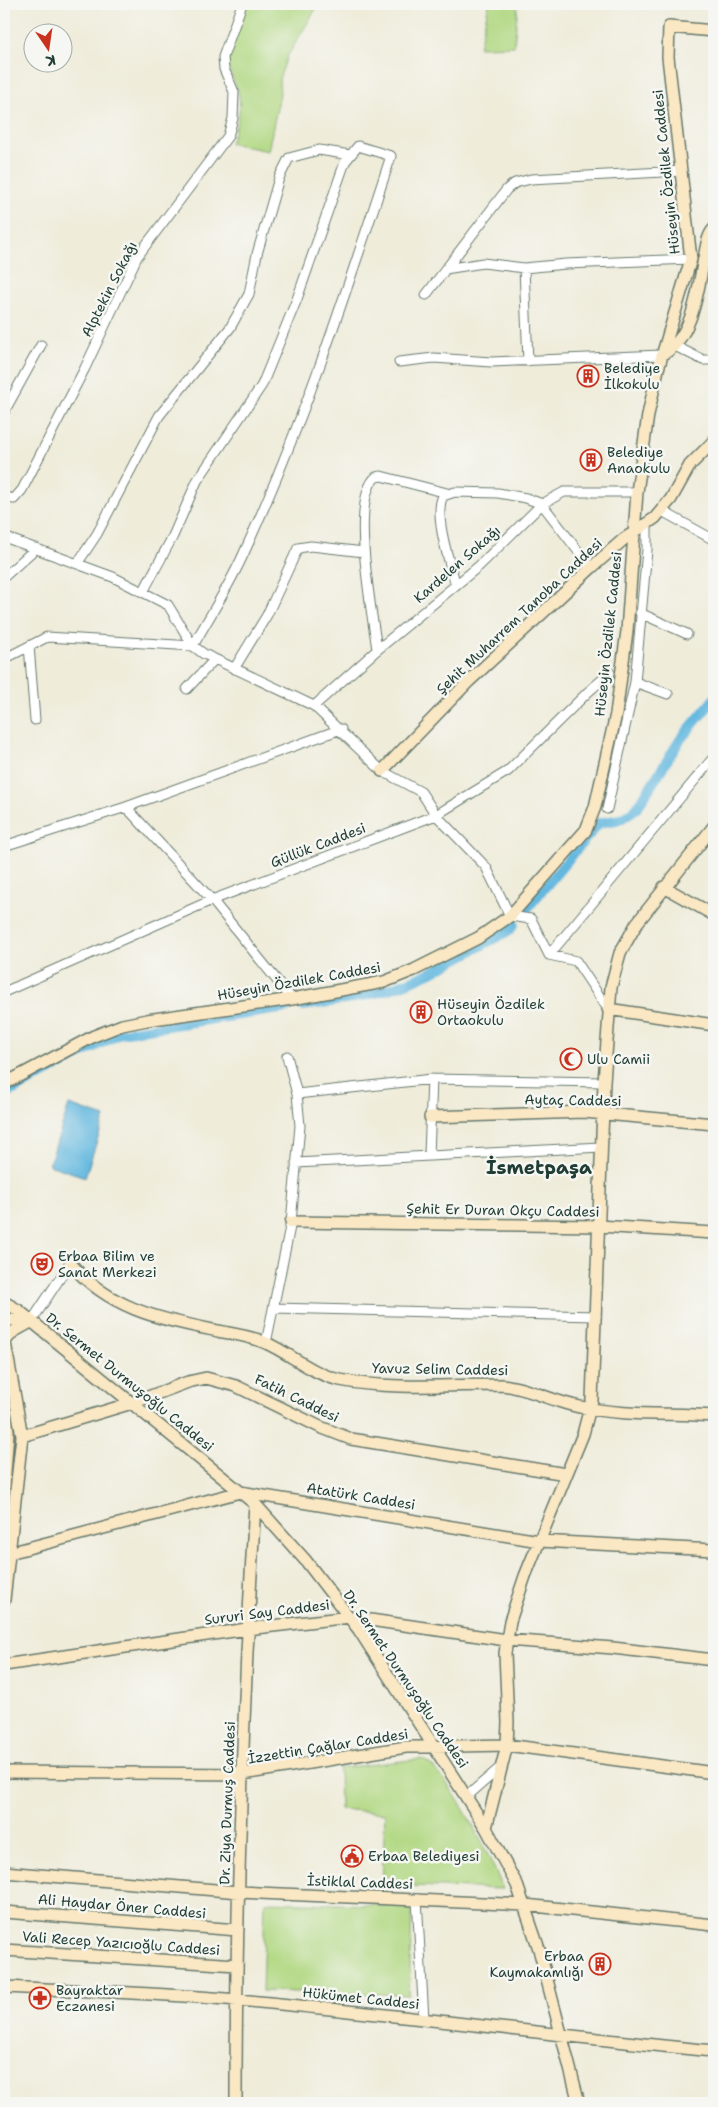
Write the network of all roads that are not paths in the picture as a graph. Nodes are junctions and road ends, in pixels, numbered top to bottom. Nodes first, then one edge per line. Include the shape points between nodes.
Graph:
1 (242, 4) edge
2 (714, 31) edge
3 (350, 155) junction
4 (682, 171) junction
5 (714, 229) edge
6 (691, 259) junction
7 (524, 268) junction
8 (445, 269) junction
9 (426, 295) dead end
10 (41, 345) dead end
11 (675, 346) junction
12 (662, 355) junction
13 (714, 360) edge
14 (528, 361) junction
15 (399, 362) dead end
16 (4, 412) edge
17 (714, 441) edge
18 (638, 492) junction
19 (447, 493) junction
20 (4, 497) edge
21 (542, 504) junction
22 (662, 511) junction
23 (647, 524) junction
24 (634, 531) junction
25 (4, 537) edge
26 (714, 540) edge
27 (36, 548) junction
28 (364, 552) junction
29 (77, 564) junction
30 (591, 568) junction
31 (4, 577) edge
32 (456, 585) junction
33 (142, 592) junction
34 (640, 613) junction
35 (687, 634) dead end
36 (29, 646) junction
37 (193, 646) junction
38 (377, 650) junction
39 (4, 659) edge
40 (214, 660) junction
41 (234, 669) junction
42 (610, 673) dead end
43 (635, 682) junction
44 (187, 689) dead end
45 (668, 694) dead end
46 (314, 706) junction
47 (35, 720) dead end
48 (341, 730) junction
49 (714, 756) edge
50 (382, 771) junction
51 (126, 807) junction
52 (608, 809) dead end
53 (436, 815) junction
54 (714, 826) edge
55 (4, 846) edge
56 (664, 888) junction
57 (212, 900) junction
58 (714, 915) edge
59 (510, 916) junction
60 (549, 955) junction
61 (4, 992) edge
62 (292, 1000) junction
63 (608, 1009) junction
64 (714, 1025) edge
65 (287, 1056) dead end
66 (432, 1079) junction
67 (604, 1082) junction
68 (4, 1084) edge
69 (297, 1094) junction
70 (603, 1114) junction
71 (430, 1117) junction
72 (714, 1124) edge
73 (601, 1147) junction
74 (429, 1155) junction
75 (296, 1163) junction
76 (290, 1222) junction
77 (598, 1226) junction
78 (714, 1233) edge
79 (70, 1264) joint
80 (4, 1302) edge
81 (274, 1308) junction
82 (596, 1316) junction
83 (4, 1318) edge
84 (30, 1322) junction
85 (4, 1337) edge
86 (4, 1342) edge
87 (266, 1343) junction
88 (4, 1402) edge
89 (132, 1403) junction
90 (590, 1409) junction
91 (714, 1416) edge
92 (22, 1436) junction
93 (6, 1444) edge
94 (566, 1474) junction
95 (4, 1487) edge
96 (240, 1492) junction
97 (255, 1504) junction
98 (539, 1541) junction
99 (714, 1550) edge
100 (9, 1553) junction
101 (4, 1600) edge
102 (350, 1617) junction
103 (248, 1629) junction
104 (506, 1640) junction
105 (714, 1660) edge
106 (4, 1665) edge
107 (432, 1745) junction
108 (507, 1745) junction
109 (502, 1766) junction
110 (4, 1772) edge
111 (714, 1773) edge
112 (243, 1774) junction
113 (466, 1797) junction
114 (486, 1828) junction
115 (4, 1872) edge
116 (239, 1892) junction
117 (417, 1899) junction
118 (525, 1904) junction
119 (4, 1912) edge
120 (714, 1925) edge
121 (238, 1930) junction
122 (4, 1950) edge
123 (237, 1965) junction
124 (4, 1987) edge
125 (236, 2000) junction
126 (424, 2019) junction
127 (563, 2037) junction
128 (714, 2051) edge
129 (236, 2103) edge
130 (579, 2103) edge

1 - 20 street, Alptekin Sokağı via 223,57 224,69 234,92 233,118 228,136 137,257 22,490 14,499
2 - 4 street, Hüseyin Özdilek Caddesi via 669,27 668,57
3 - 29 street via 319,150 289,158 279,178 249,294 230,328 159,416 97,534
3 - 33 street via 262,385 197,481 173,536
3 - 37 street via 358,146 391,156 337,321 293,438 243,555
4 - 6 street, Hüseyin Özdilek Caddesi
4 - 8 street via 531,178 515,183 497,201
5 - 11 street via 690,316
6 - 7 street
6 - 12 street, Hüseyin Özdilek Caddesi
7 - 8 street via 483,263
7 - 14 street
8 - 9 street
10 - 16 street
11 - 12 street
11 - 13 street via 703,360
12 - 14 street
12 - 18 street, Hüseyin Özdilek Caddesi via 648,415
14 - 15 street via 434,358
17 - 22 street, Şehit Muharrem Tanoba Caddesi via 690,465
18 - 21 street, Kardelen Sokağı via 564,492
18 - 24 street, Hüseyin Özdilek Caddesi
19 - 21 street via 498,493
19 - 28 street via 376,477 370,484 364,505
19 - 32 street via 440,501 447,553
21 - 30 street
21 - 32 street, Kardelen Sokağı
22 - 23 street, Şehit Muharrem Tanoba Caddesi
22 - 26 street
23 - 24 street, Şehit Muharrem Tanoba Caddesi
23 - 34 street, Hüseyin Özdilek Caddesi
24 - 30 street, Şehit Muharrem Tanoba Caddesi
24 - 59 street, Hüseyin Özdilek Caddesi via 627,631 618,698 592,818 586,830
25 - 27 street
27 - 29 street
27 - 31 street
28 - 38 street
28 - 41 street via 311,546 298,548 267,614
29 - 33 street
30 - 50 street, Şehit Muharrem Tanoba Caddesi via 463,687
32 - 38 street, Kardelen Sokağı
33 - 37 street via 168,605
34 - 35 street
34 - 43 street, Hüseyin Özdilek Caddesi
36 - 37 street via 47,637
36 - 39 street
36 - 47 street
37 - 40 street
38 - 46 street, Kardelen Sokağı
40 - 41 street
40 - 44 street
41 - 46 street
42 - 53 street, Güllük Caddesi via 508,771
43 - 45 street
43 - 52 street, Hüseyin Özdilek Caddesi
46 - 48 street
48 - 50 street
48 - 51 street
49 - 60 street
50 - 53 street via 420,792
51 - 55 street
51 - 57 street
53 - 57 street, Güllük Caddesi
53 - 59 street via 486,867
54 - 56 street
56 - 58 street
56 - 63 street via 637,923 620,953
57 - 61 street, Güllük Caddesi
57 - 62 street
59 - 60 street via 531,920
59 - 62 street, Hüseyin Özdilek Caddesi via 442,957 398,978
60 - 63 street via 576,962
62 - 68 street, Hüseyin Özdilek Caddesi via 122,1025 94,1036
63 - 64 street
63 - 67 street
65 - 69 street
66 - 67 street
66 - 69 street
66 - 71 street
67 - 70 street
69 - 75 street via 300,1126
70 - 71 street, Aytaç Caddesi via 560,1112
70 - 72 street, Aytaç Caddesi
70 - 73 street
71 - 74 street
73 - 74 street
73 - 77 street
74 - 75 street
75 - 76 street
76 - 77 street, Şehit Er Duran Okçu Caddesi
76 - 81 street
77 - 78 street, Şehit Er Duran Okçu Caddesi
77 - 82 street
79 - 84 street
79 - 87 street, Yavuz Selim Caddesi via 95,1289 140,1312
80 - 84 street, Dr. Sermet Durmuşoğlu Caddesi
81 - 82 street
81 - 87 street
82 - 90 street
83 - 84 street, Dr. Sermet Durmuşoğlu Caddesi
84 - 86 street, Dr. Sermet Durmuşoğlu Caddesi
84 - 89 street, Dr. Sermet Durmuşoğlu Caddesi
85 - 86 street
86 - 92 street
87 - 90 street, Yavuz Selim Caddesi via 313,1370 342,1380 422,1386 515,1386
88 - 93 street
89 - 92 street, Fatih Caddesi
89 - 94 street, Fatih Caddesi via 188,1382 215,1379 351,1439
89 - 96 street, Dr. Sermet Durmuşoğlu Caddesi
90 - 91 street, Yavuz Selim Caddesi
90 - 94 street
92 - 100 street
93 - 95 street
94 - 98 street
96 - 97 street, Dr. Sermet Durmuşoğlu Caddesi
96 - 98 street, Atatürk Caddesi
96 - 100 street, Atatürk Caddesi
97 - 102 street, Dr. Sermet Durmuşoğlu Caddesi
97 - 103 street, Dr. Ziya Durmuş Caddesi
98 - 99 street, Atatürk Caddesi
98 - 104 street
100 - 101 street
102 - 103 street, Sururi Say Caddesi
102 - 104 street, Sururi Say Caddesi
102 - 107 street, Dr. Sermet Durmuşoğlu Caddesi
103 - 106 street, Sururi Say Caddesi
103 - 112 street, Dr. Ziya Durmuş Caddesi
104 - 105 street, Sururi Say Caddesi
104 - 108 street
107 - 108 street, İzzettin Çağlar Caddesi
107 - 112 street, İzzettin Çağlar Caddesi
107 - 113 street, Dr. Sermet Durmuşoğlu Caddesi
108 - 109 street
108 - 111 street, İzzettin Çağlar Caddesi
109 - 113 street
109 - 114 street
110 - 112 street, İzzettin Çağlar Caddesi
112 - 116 street, Dr. Ziya Durmuş Caddesi
113 - 114 street, Dr. Sermet Durmuşoğlu Caddesi
114 - 118 street, Dr. Sermet Durmuşoğlu Caddesi
115 - 116 street, İstiklal Caddesi
116 - 117 street, İstiklal Caddesi
116 - 121 street, Dr. Ziya Durmuş Caddesi
117 - 118 street, İstiklal Caddesi
117 - 126 street
118 - 120 street, İstiklal Caddesi
118 - 127 street, Dr. Sermet Durmuşoğlu Caddesi
119 - 121 street, Ali Haydar Öner Caddesi
121 - 123 street, Dr. Ziya Durmuş Caddesi
122 - 123 street, Vali Recep Yazıcıoğlu Caddesi
123 - 125 street, Dr. Ziya Durmuş Caddesi
124 - 125 street, Hükümet Caddesi
125 - 126 street, Hükümet Caddesi
125 - 129 street, Dr. Ziya Durmuş Caddesi
126 - 127 street, Hükümet Caddesi
127 - 128 street, Hükümet Caddesi
127 - 130 street, Dr. Sermet Durmuşoğlu Caddesi

